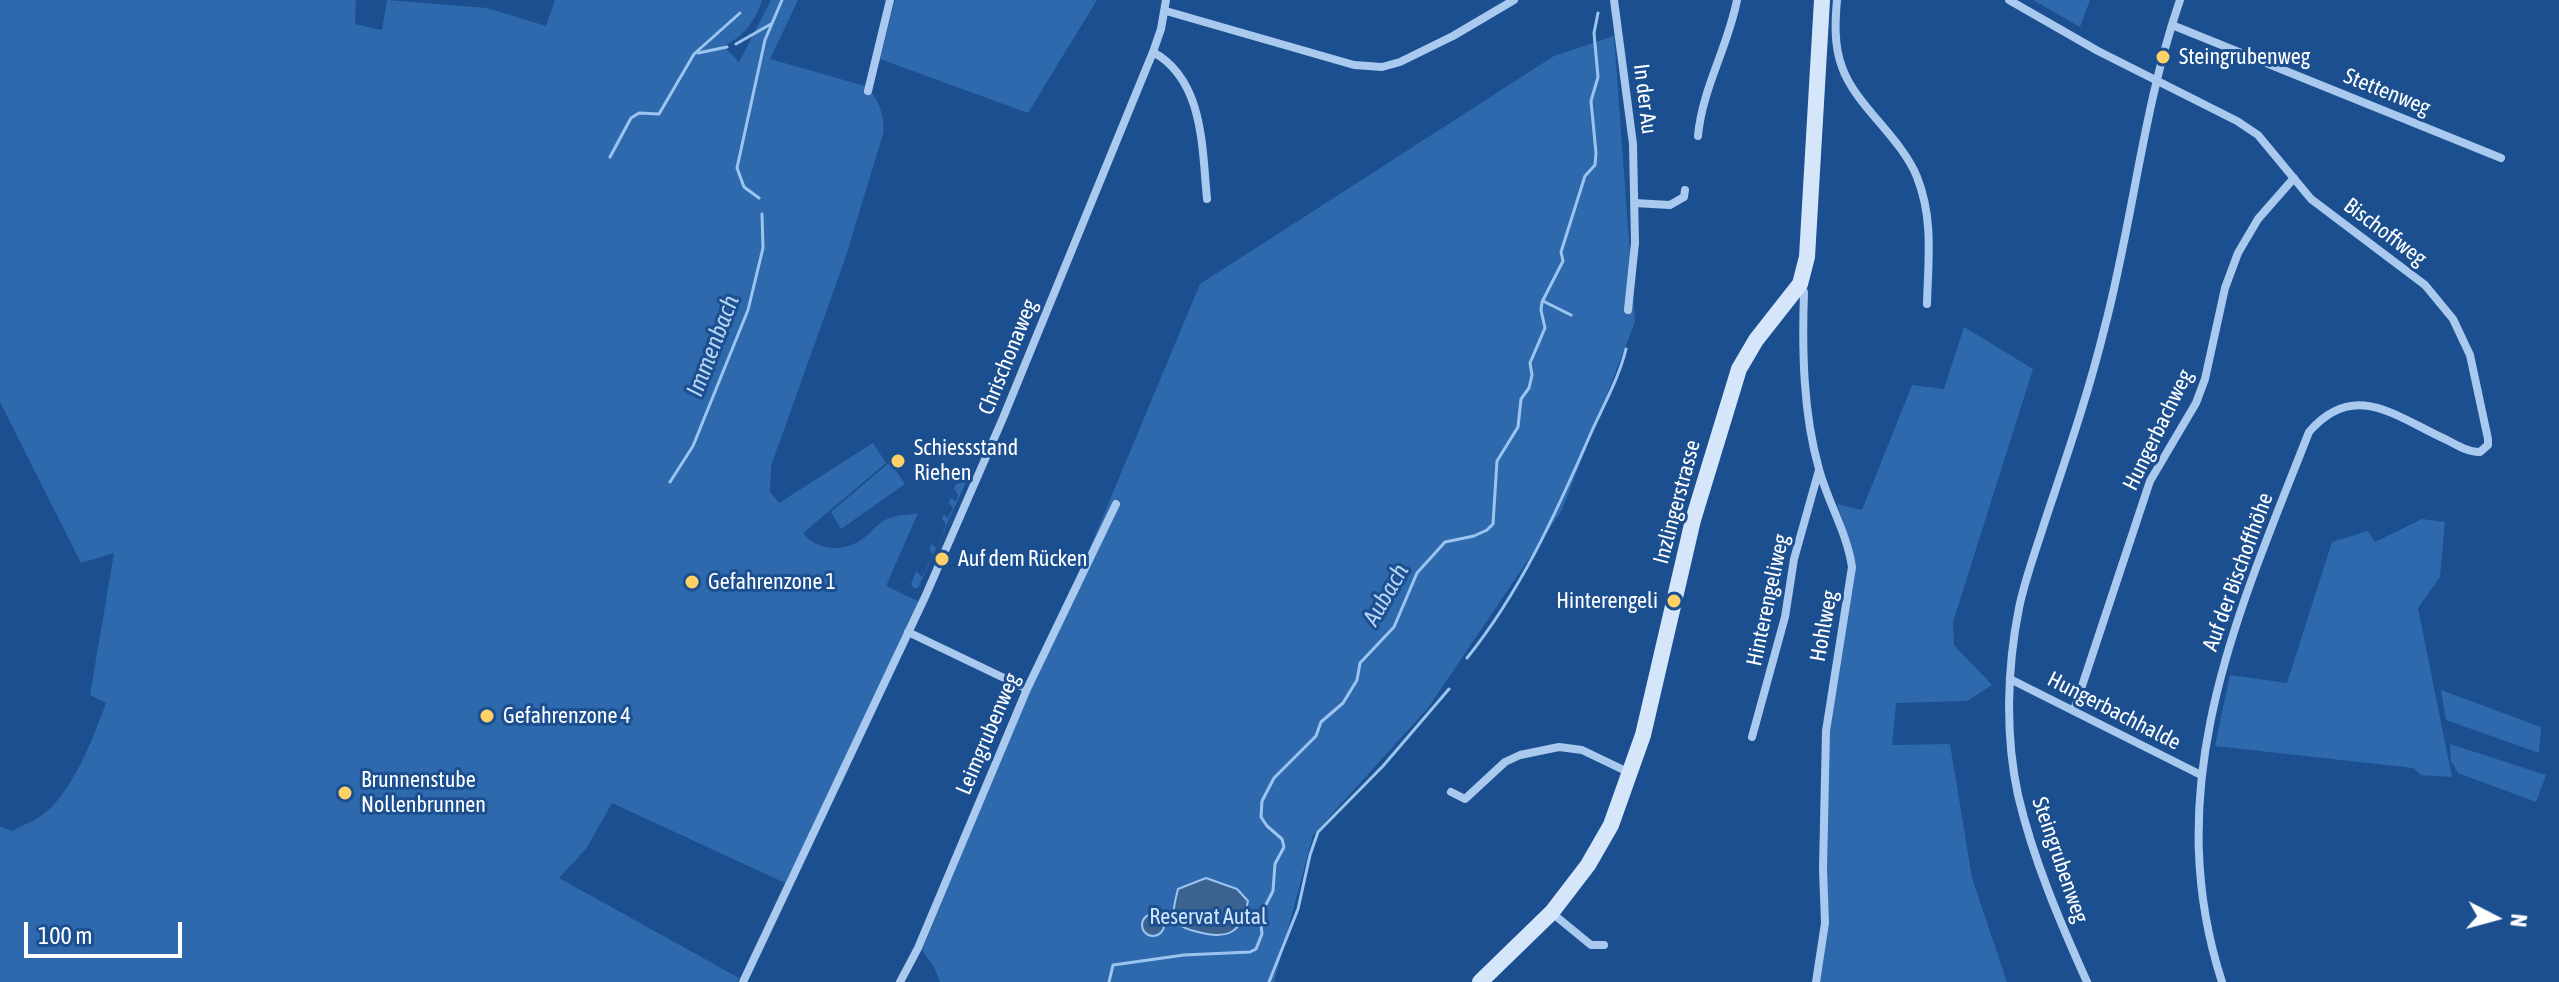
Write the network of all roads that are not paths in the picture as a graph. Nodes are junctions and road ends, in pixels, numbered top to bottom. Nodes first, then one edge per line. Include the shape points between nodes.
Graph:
1 (890, 0) edge
2 (1166, 0) edge
3 (1514, 0) edge
4 (1614, 0) edge
5 (1737, 0) edge
6 (1822, 0) edge
7 (1837, 0) edge
8 (2009, 0) edge
9 (2180, 0) edge
10 (1166, 11) junction
11 (2172, 25) junction
12 (1153, 52) junction
13 (2156, 80) junction
14 (868, 91) dead end
15 (1698, 136) dead end
16 (2501, 158) dead end
17 (2294, 178) junction
18 (1685, 190) dead end
19 (1207, 199) dead end
20 (1634, 203) junction
21 (1800, 284) junction
22 (1927, 304) dead end
23 (1628, 310) dead end
24 (2454, 444) joint
25 (1819, 469) junction
26 (1116, 504) dead end
27 (908, 632) junction
28 (2010, 679) junction
29 (1027, 689) junction
30 (2074, 710) junction
31 (1752, 737) dead end
32 (1631, 773) junction
33 (2201, 775) junction
34 (1451, 792) dead end
35 (1552, 912) junction
36 (1604, 945) dead end
37 (743, 982) edge
38 (900, 982) edge
39 (1480, 982) edge
40 (1816, 982) edge
41 (2087, 982) edge
42 (2222, 982) edge

1 - 14 street
2 - 10 street, Chrischonaweg
3 - 10 street via 1421,53 1382,67 1354,65
4 - 20 street, In der Au via 1633,144
5 - 15 street via 1703,103
6 - 21 street, Inzlingerstrasse via 1807,257
7 - 22 street via 1842,68 1909,161 1923,197 1931,239
8 - 13 street, Bischoffweg
9 - 11 street, Steingrubenweg
10 - 12 street, Chrischonaweg
11 - 13 street, Steingrubenweg
11 - 16 street, Stettenweg
12 - 19 street via 1166,59 1191,92
12 - 27 street, Chrischonaweg via 1000,426
13 - 17 street, Bischoffweg via 2258,135
13 - 28 street, Steingrubenweg via 2105,327 2020,604
17 - 24 street, Bischoffweg via 2311,199 2425,285 2453,319 2470,355 2488,439 2480,452
17 - 30 street, Hungerbachweg via 2258,219 2238,253 2205,379 2150,481
18 - 20 street via 1684,197 1670,205
20 - 23 street, In der Au
21 - 25 street, Hohlweg via 1804,369
21 - 32 street, Inzlingerstrasse via 1751,347 1731,392 1693,520
24 - 33 street, Auf der Bischoffhöhe via 2360,404 2323,416 2309,432 2237,615
25 - 31 street, Hinterengeliweg
25 - 40 street, Hohlweg via 1849,545 1852,567 1826,731 1825,923
26 - 29 street, Leimgrubenweg
27 - 29 street
27 - 37 street, Chrischonaweg
28 - 30 street, Hungerbachhalde
28 - 41 street, Steingrubenweg via 2018,792
29 - 38 street, Leimgrubenweg
30 - 33 street, Hungerbachhalde
32 - 34 street via 1582,750 1559,747 1505,762 1465,799
32 - 35 street, Inzlingerstrasse via 1600,847
33 - 42 street, Auf der Bischoffhöhe via 2196,840 2201,903
35 - 36 street via 1591,945
35 - 39 street, Inzlingerstrasse

